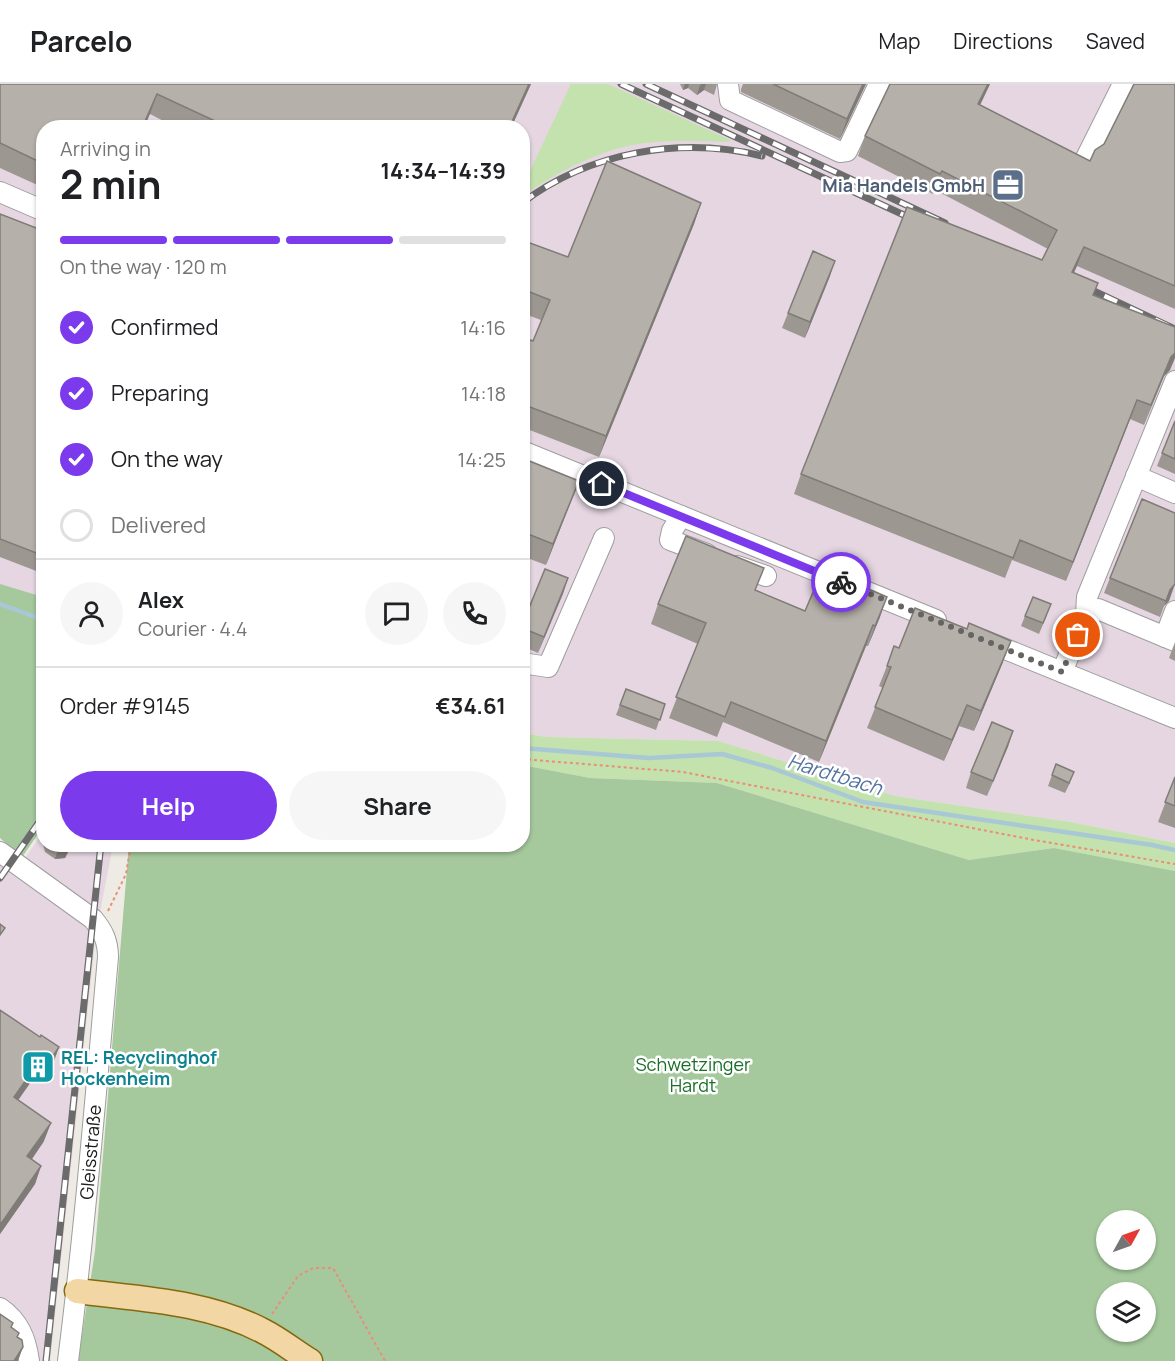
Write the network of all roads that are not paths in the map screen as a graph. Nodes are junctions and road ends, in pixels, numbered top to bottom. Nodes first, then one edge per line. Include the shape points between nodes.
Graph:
1 (729, 84) edge
2 (879, 84) edge
3 (1123, 84) edge
4 (1086, 158) edge
5 (0, 192) edge
6 (36, 208) edge
7 (1175, 381) edge
8 (530, 454) edge
9 (1136, 476) junction
10 (1175, 493) edge
11 (681, 516) junction
12 (604, 538) dead end
13 (766, 576) edge
14 (1175, 611) edge
15 (1086, 614) junction
16 (1170, 639) edge
17 (530, 664) edge
18 (1062, 672) junction
19 (1175, 718) edge
20 (0, 852) edge
21 (77, 1291) junction
22 (0, 1308) edge
23 (29, 1361) edge
24 (68, 1361) edge
25 (310, 1361) edge

1 - 2 street via 730,100 840,152 847,151
3 - 4 street
5 - 6 street
7 - 9 street
8 - 11 street
9 - 10 street
9 - 15 street via 1087,597
11 - 13 street via 670,540
11 - 18 street
12 - 17 street via 548,667
14 - 16 street
15 - 16 street via 1098,609
15 - 18 street
18 - 19 street
20 - 21 street, Gleisstraße via 93,919 103,935 108,957
21 - 24 street, Gleisstraße
21 - 25 main road via 215,1312 262,1330
22 - 23 street via 16,1322 26,1341

